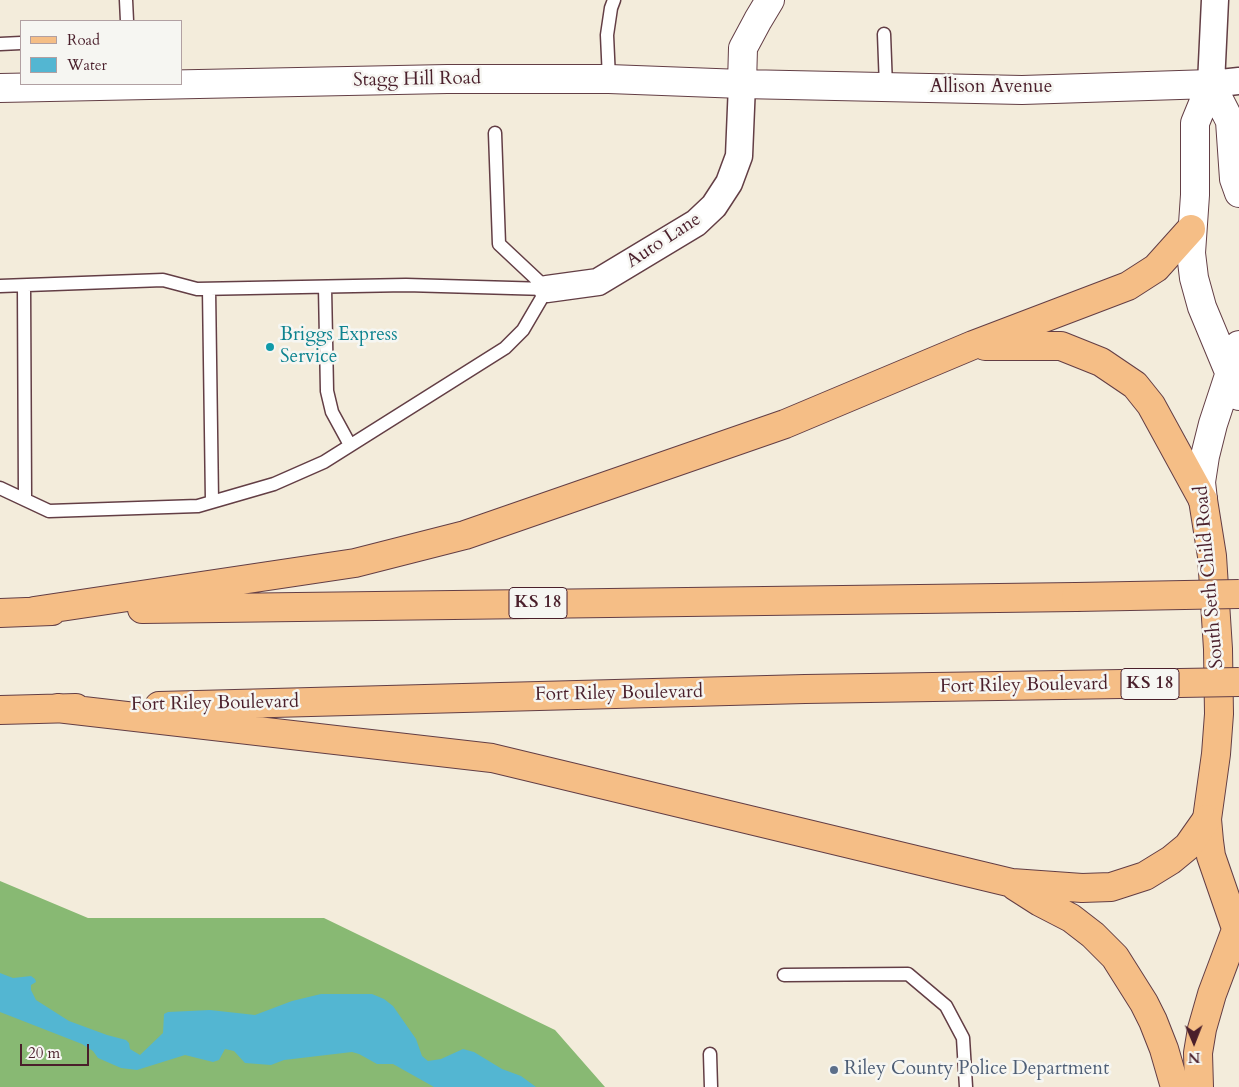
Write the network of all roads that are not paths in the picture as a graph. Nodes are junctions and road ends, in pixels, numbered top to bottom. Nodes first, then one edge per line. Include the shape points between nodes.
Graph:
1 (126, 0) edge
2 (614, 0) edge
3 (770, 0) edge
4 (1215, 0) edge
5 (127, 20) edge
6 (884, 34) dead end
7 (0, 44) edge
8 (20, 44) edge
9 (609, 79) junction
10 (1239, 81) edge
11 (182, 84) edge
12 (742, 84) junction
13 (1211, 84) junction
14 (51, 85) edge
15 (129, 85) edge
16 (886, 87) junction
17 (0, 88) edge
18 (495, 133) dead end
19 (1239, 193) edge
20 (1192, 229) junction
21 (0, 286) edge
22 (24, 286) junction
23 (325, 287) junction
24 (209, 289) junction
25 (547, 289) junction
26 (973, 345) junction
27 (1239, 345) edge
28 (1234, 385) edge
29 (350, 445) junction
30 (0, 488) edge
31 (25, 498) junction
32 (1203, 500) junction
33 (212, 501) junction
34 (1239, 594) edge
35 (34, 611) junction
36 (0, 613) edge
37 (1239, 682) edge
38 (57, 708) junction
39 (0, 710) edge
40 (1207, 819) junction
41 (1012, 883) junction
42 (1238, 929) edge
43 (784, 974) dead end
44 (710, 1054) dead end
45 (711, 1087) edge
46 (966, 1087) edge
47 (1175, 1087) edge
48 (1199, 1087) edge

1 - 5 lane
2 - 9 lane via 607,35
3 - 12 street via 744,48
4 - 13 street
6 - 16 lane
7 - 8 lane
9 - 11 street, Stagg Hill Road
9 - 12 street, Stagg Hill Road
10 - 13 street, Allison Avenue
12 - 16 street, Allison Avenue
12 - 25 street, Auto Lane via 739,156 729,183 714,206 696,223 598,282
13 - 16 street, Allison Avenue via 1022,90
13 - 19 street via 1230,121 1234,178
13 - 20 street via 1195,123
14 - 15 street, Stagg Hill Road
14 - 17 street, Stagg Hill Road
18 - 25 lane via 499,244
20 - 26 main road via 1156,268 1128,286
20 - 28 street via 1194,278 1202,307
21 - 22 lane
22 - 24 lane via 163,280
22 - 31 lane
23 - 24 lane
23 - 25 lane via 406,285
23 - 29 lane via 327,391 332,412
24 - 33 lane
25 - 29 lane via 523,330 505,348
26 - 32 main road via 1061,346 1101,362 1135,385 1152,405
26 - 35 main road via 785,424 465,536 355,563
27 - 28 street, South Seth Child Road
28 - 32 street, South Seth Child Road via 1213,424 1201,482
29 - 33 lane via 324,462 274,484
30 - 31 lane
31 - 33 lane via 49,510 198,506
32 - 40 main road, South Seth Child Road via 1212,556 1218,649 1216,754
34 - 35 main road, KS 18, bridge
35 - 36 main road, KS 18
37 - 38 main road, Fort Riley Boulevard / KS 18, bridge via 805,689
38 - 39 main road, Fort Riley Boulevard / KS 18
38 - 41 main road via 492,758
40 - 41 main road via 1188,846 1171,860 1145,876 1120,885 1082,888
40 - 42 main road, South Seth Child Road via 1211,856
41 - 47 main road via 1071,918 1115,957 1153,1021
42 - 48 main road, South Seth Child Road via 1202,1029 1198,1053
43 - 46 lane via 908,974 946,1006 963,1038
44 - 45 lane

